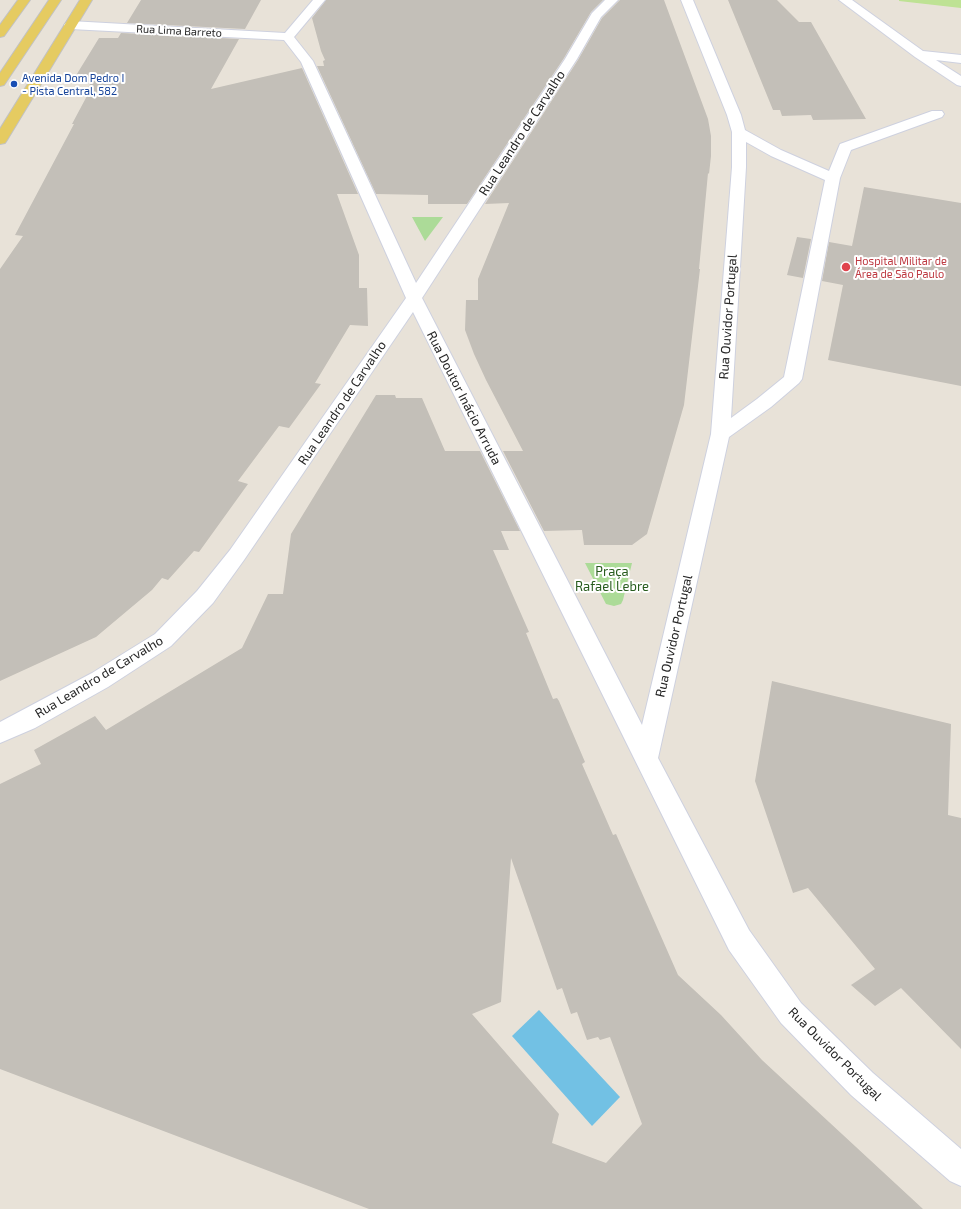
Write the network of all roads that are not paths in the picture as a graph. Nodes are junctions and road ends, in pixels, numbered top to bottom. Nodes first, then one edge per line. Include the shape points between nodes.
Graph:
1 (24, 0) edge
2 (55, 0) edge
3 (86, 0) edge
4 (319, 0) edge
5 (612, 0) edge
6 (687, 0) edge
7 (845, 0) edge
8 (70, 26) junction
9 (0, 33) edge
10 (288, 37) junction
11 (919, 54) junction
12 (961, 59) edge
13 (0, 82) edge
14 (961, 82) edge
15 (937, 114) dead end
16 (739, 132) junction
17 (0, 140) edge
18 (833, 178) junction
19 (414, 298) junction
20 (720, 434) junction
21 (0, 733) edge
22 (646, 758) junction
23 (961, 1170) edge

1 - 9 main road
2 - 13 main road
3 - 8 main road
4 - 10 street
5 - 19 street, Rua Leandro de Carvalho via 596,15 571,59
6 - 16 street, Rua Ouvidor Portugal
7 - 11 street
8 - 10 street, Rua Lima Barreto
8 - 17 main road
10 - 19 street, Rua Doutor Inácio Arruda via 307,61
11 - 12 street
11 - 14 street
15 - 18 street via 845,147
16 - 18 street
16 - 20 street, Rua Ouvidor Portugal via 739,167
18 - 20 street via 793,379
19 - 21 street, Rua Leandro de Carvalho via 237,555 205,597 163,640 100,680
19 - 22 street, Rua Doutor Inácio Arruda
20 - 22 street, Rua Ouvidor Portugal
22 - 23 street, Rua Ouvidor Portugal via 739,940 792,1013 862,1084

